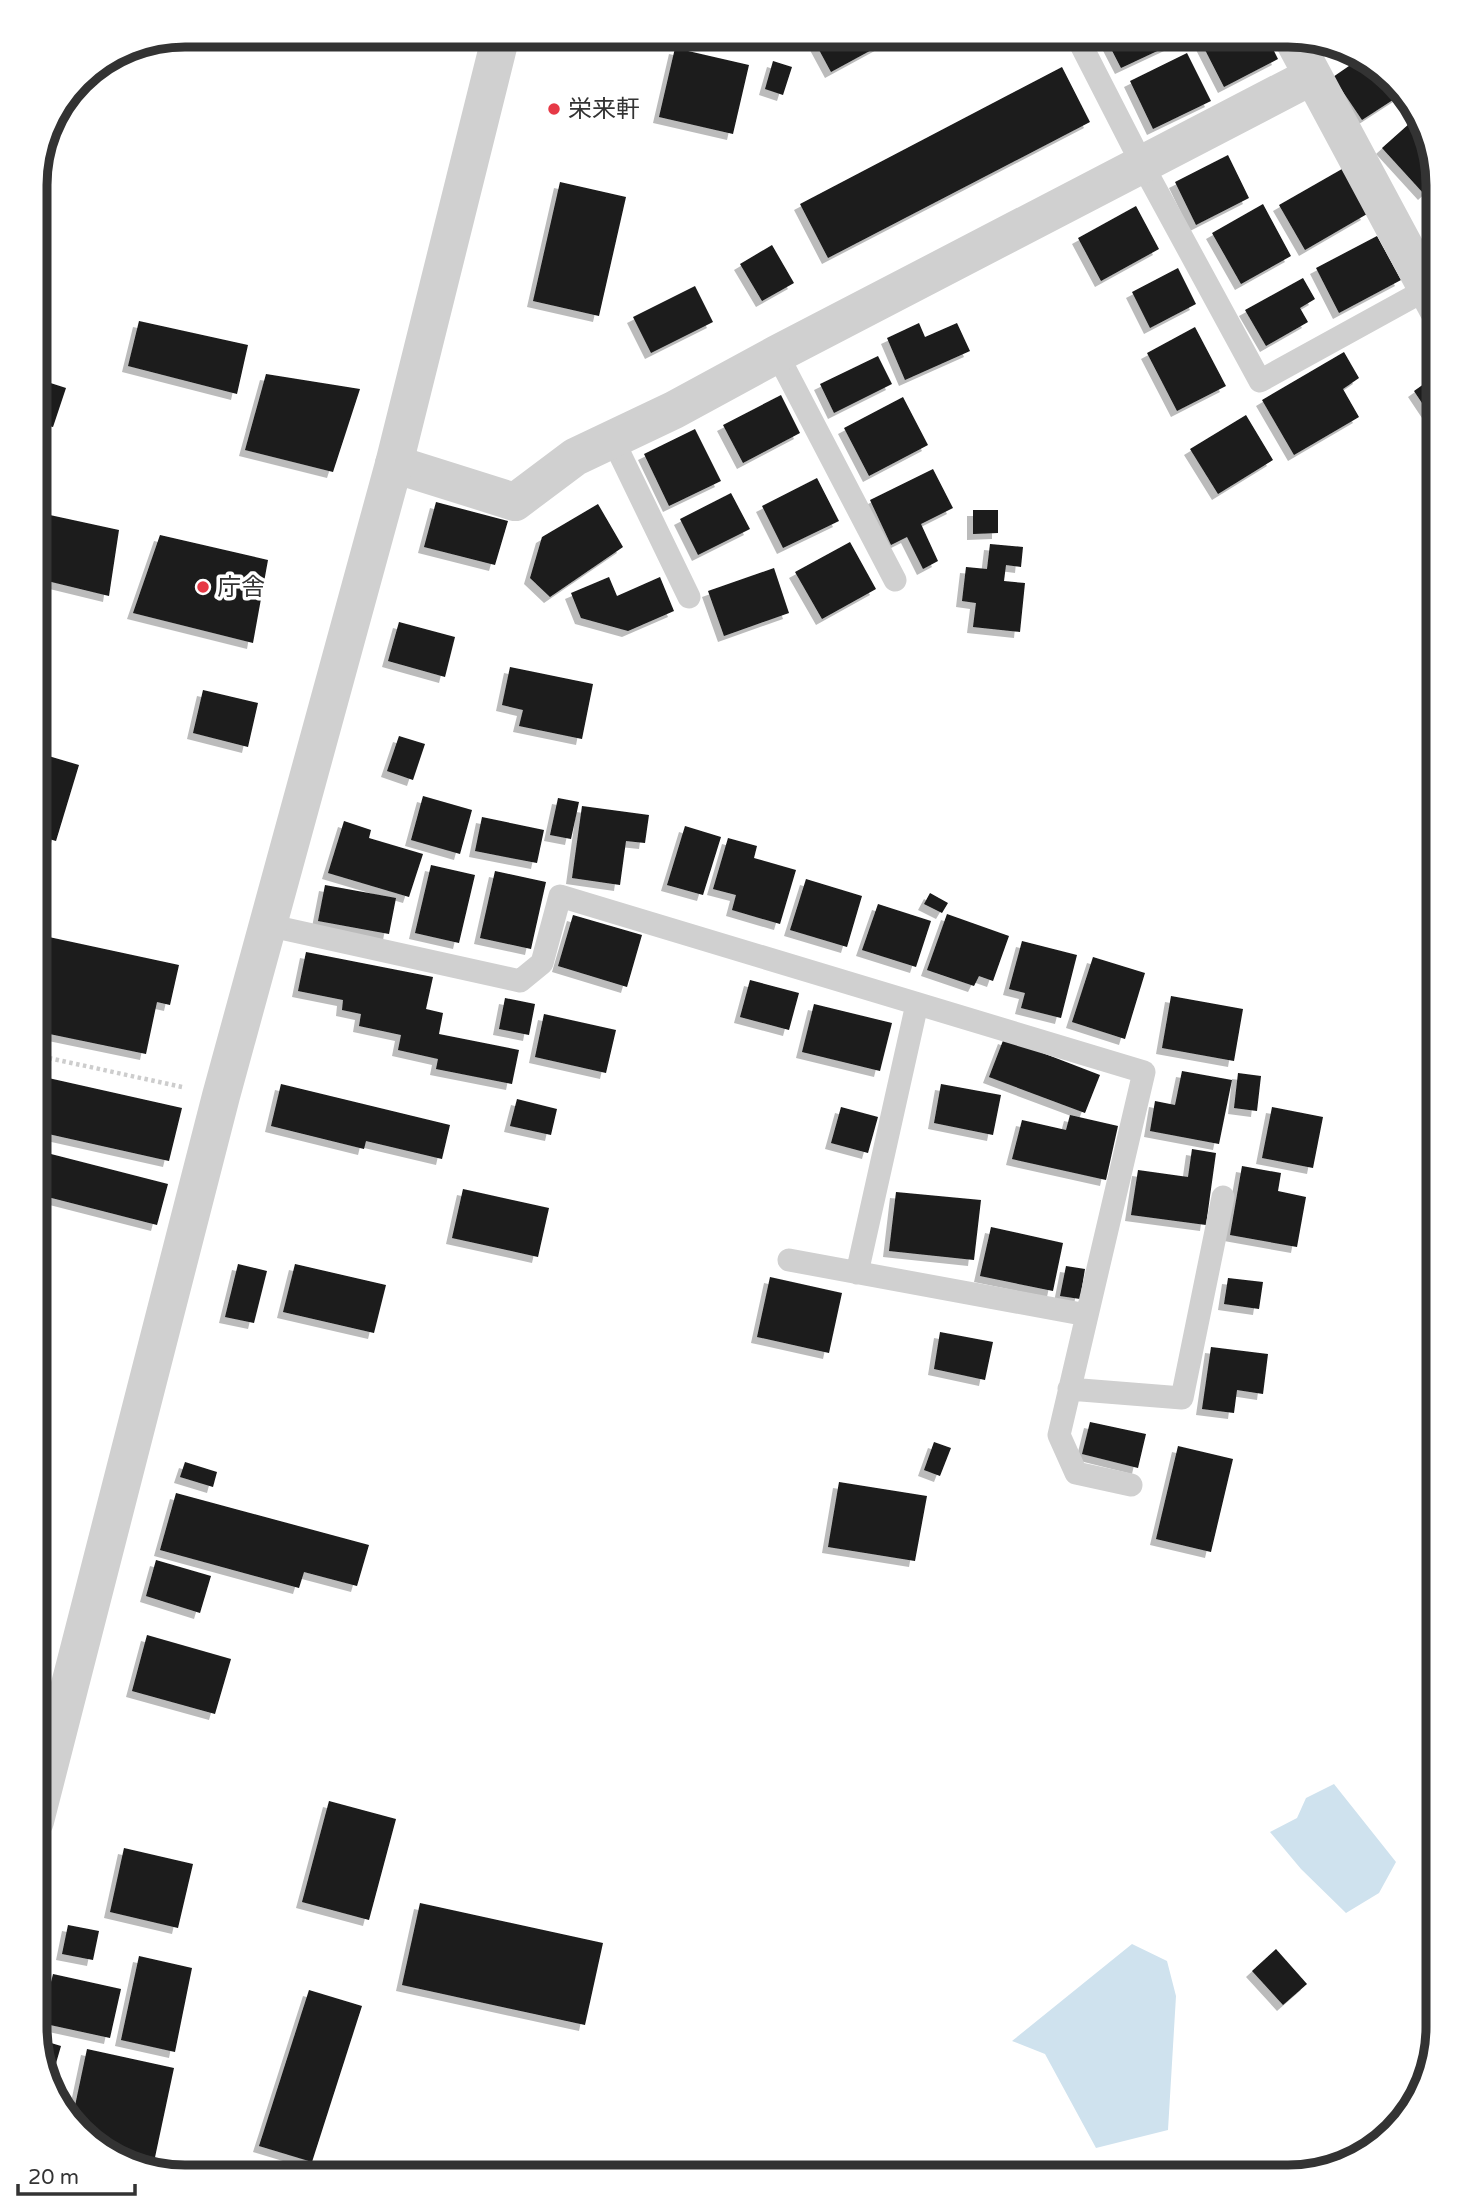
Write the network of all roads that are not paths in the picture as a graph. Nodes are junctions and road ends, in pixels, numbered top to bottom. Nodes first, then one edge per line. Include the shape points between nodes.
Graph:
1 (498, 48) edge
2 (1083, 48) edge
3 (1298, 48) edge
4 (1312, 76) junction
5 (1142, 164) junction
6 (1426, 288) edge
7 (1426, 302) edge
8 (777, 354) junction
9 (613, 440) junction
10 (394, 464) junction
11 (895, 580) dead end
12 (689, 597) dead end
13 (267, 925) junction
14 (917, 1004) junction
15 (1223, 1196) dead end
16 (789, 1260) dead end
17 (857, 1273) junction
18 (1087, 1315) junction
19 (1069, 1389) junction
20 (1131, 1485) dead end
21 (47, 1773) edge

1 - 10 street
2 - 5 lane
3 - 4 street
4 - 5 street
4 - 6 street
5 - 7 lane via 1260,381
5 - 8 street
8 - 9 street
8 - 11 lane
9 - 10 street via 575,457 515,502
9 - 12 lane
10 - 13 street
13 - 14 lane via 520,981 542,964 560,896
13 - 21 street
14 - 17 lane
14 - 18 lane via 1144,1073
15 - 19 lane via 1182,1398
16 - 17 lane
17 - 18 lane
18 - 19 lane
19 - 20 lane via 1059,1435 1076,1473

